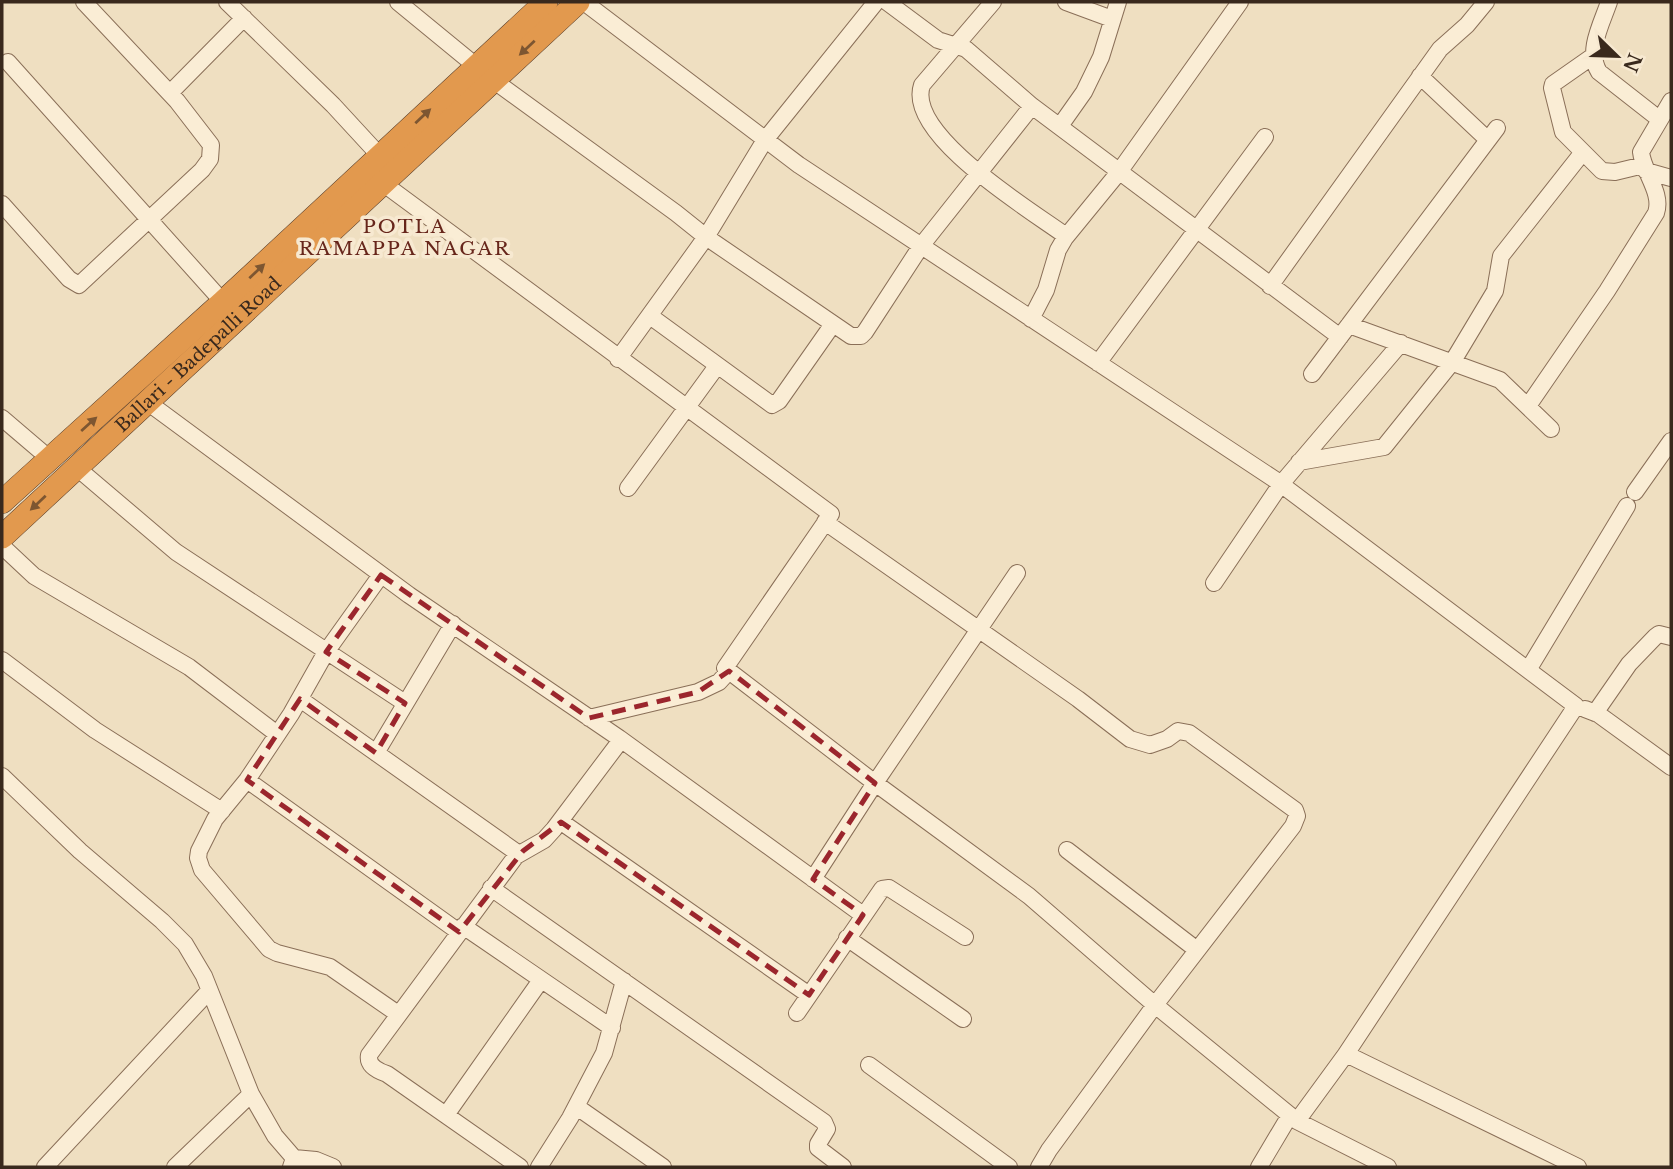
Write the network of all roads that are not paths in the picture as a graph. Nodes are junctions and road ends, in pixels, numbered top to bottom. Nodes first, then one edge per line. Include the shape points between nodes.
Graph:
1 (84, 2) edge
2 (227, 2) edge
3 (398, 2) edge
4 (546, 2) edge
5 (578, 2) edge
6 (584, 2) edge
7 (876, 2) edge
8 (887, 2) edge
9 (993, 2) edge
10 (1066, 2) edge
11 (1118, 2) edge
12 (1240, 2) edge
13 (1486, 2) edge
14 (1609, 2) edge
15 (244, 18) junction
16 (1112, 19) junction
17 (956, 45) junction
18 (1593, 56) junction
19 (8, 62) dead end
20 (485, 73) junction
21 (1420, 76) junction
22 (170, 93) junction
23 (1671, 101) edge
24 (1032, 106) junction
25 (1659, 119) junction
26 (1060, 126) junction
27 (1265, 137) dead end
28 (765, 139) junction
29 (1583, 152) junction
30 (380, 156) junction
31 (1645, 168) junction
32 (1119, 172) junction
33 (979, 173) junction
34 (1671, 178) edge
35 (384, 184) junction
36 (2, 204) edge
37 (149, 220) junction
38 (1195, 230) junction
39 (1066, 236) junction
40 (706, 237) junction
41 (921, 246) junction
42 (1270, 286) junction
43 (223, 302) junction
44 (650, 316) junction
45 (1031, 319) junction
46 (833, 324) junction
47 (1345, 331) junction
48 (1401, 343) junction
49 (618, 359) junction
50 (1452, 361) junction
51 (1098, 363) junction
52 (717, 366) junction
53 (1312, 374) dead end
54 (146, 401) junction
55 (1528, 406) junction
56 (685, 408) junction
57 (2, 418) edge
58 (1552, 429) dead end
59 (1671, 440) edge
60 (50, 459) junction
61 (1299, 462) junction
62 (76, 467) junction
63 (1281, 484) junction
64 (628, 488) dead end
65 (2, 502) edge
66 (825, 522) junction
67 (2, 537) edge
68 (2, 546) edge
69 (1017, 573) dead end
70 (382, 575) junction
71 (1214, 583) dead end
72 (453, 624) junction
73 (978, 630) junction
74 (1671, 637) edge
75 (326, 652) junction
76 (2, 660) edge
77 (1528, 670) junction
78 (729, 671) junction
79 (300, 699) junction
80 (405, 703) junction
81 (1576, 706) junction
82 (1595, 713) junction
83 (589, 718) junction
84 (277, 734) junction
85 (621, 740) junction
86 (376, 753) junction
87 (1671, 768) edge
88 (2, 776) edge
89 (247, 780) junction
90 (875, 783) junction
91 (222, 811) junction
92 (560, 821) junction
93 (1068, 850) dead end
94 (519, 854) junction
95 (813, 879) junction
96 (491, 888) junction
97 (863, 915) junction
98 (461, 929) junction
99 (965, 937) dead end
100 (847, 938) junction
101 (1197, 950) junction
102 (541, 980) junction
103 (624, 981) junction
104 (209, 990) junction
105 (809, 995) junction
106 (1155, 1005) junction
107 (797, 1013) dead end
108 (398, 1014) junction
109 (963, 1019) dead end
110 (612, 1028) junction
111 (1346, 1054) junction
112 (869, 1065) dead end
113 (251, 1094) junction
114 (576, 1107) junction
115 (446, 1115) junction
116 (1294, 1118) junction
117 (292, 1162) edge
118 (1382, 1166) edge
119 (45, 1167) edge
120 (175, 1167) edge
121 (333, 1167) edge
122 (520, 1167) edge
123 (539, 1167) edge
124 (663, 1167) edge
125 (843, 1167) edge
126 (1009, 1167) edge
127 (1039, 1167) edge
128 (1259, 1167) edge
129 (1578, 1167) edge

1 - 22 street
2 - 15 street
3 - 20 street
4 - 20 highway, Ballari - Badepalli Road
5 -> 20 highway, Ballari - Badepalli Road
6 - 28 street
7 - 28 street
8 - 17 street via 938,40
9 - 17 street
10 - 16 street
11 - 16 street
12 - 32 street
13 - 21 street
14 - 18 street
15 - 22 street
15 - 30 street
16 - 26 street via 1101,57
17 - 24 street via 973,54
17 - 33 street via 920,93 935,132
18 - 25 street via 1599,72
18 - 29 street via 1552,88 1560,127
19 - 37 street
30 -> 20 highway, Ballari - Badepalli Road
20 - 35 highway, Ballari - Badepalli Road
20 - 40 street
21 - 42 street
21 - 47 street via 1493,134
22 - 37 street via 212,150 206,166
23 - 25 street
24 - 26 street
24 - 33 street
25 - 31 street via 1641,152
26 - 32 street
27 - 38 street
28 - 40 street
28 - 41 street
29 - 31 street via 1608,173
29 - 50 street via 1501,256 1495,291
43 -> 30 highway, Ballari - Badepalli Road
31 - 34 street
31 - 55 street via 1658,199 1656,213
32 - 38 street
32 - 39 street
33 - 39 street
33 - 41 street
35 - 49 street
35 - 54 highway, Ballari - Badepalli Road
36 - 37 street via 76,285
37 - 43 street
38 - 42 street
38 - 51 street
39 - 45 street
40 - 44 street
40 - 46 street
41 - 45 street
41 - 46 street via 861,336 851,336
42 - 47 street
60 -> 43 highway, Ballari - Badepalli Road
44 - 49 street
44 - 52 street
45 - 51 street
46 - 52 street via 775,404 768,404
47 - 48 street
47 - 53 street
48 - 50 street
48 - 61 street
49 - 56 street
50 - 55 street via 1500,380
50 - 61 street via 1384,447
51 - 63 street
52 - 56 street
54 - 62 highway, Ballari - Badepalli Road
54 - 70 street
55 - 58 street
56 - 64 street
56 - 66 street via 831,514
57 - 60 street
59 - 77 street
60 - 65 highway, Ballari - Badepalli Road
61 - 63 street
62 -> 67 highway, Ballari - Badepalli Road
62 - 75 street via 176,552
63 - 71 street
63 - 77 street
66 - 73 street
66 - 78 street via 725,668
68 - 84 street via 34,576 189,667
69 - 73 street
70 - 72 street
70 - 75 street
72 - 80 street
72 - 83 street
73 - 90 street
73 - 101 street via 1130,739 1150,745 1178,731 1189,733 1295,810 1293,826
74 - 82 street via 1655,637 1629,664
75 - 79 street
75 - 80 street
76 - 91 street via 95,730
77 - 81 street
78 - 83 street via 698,692
78 - 90 street
79 - 84 street
79 - 86 street
80 - 86 street
81 - 82 street
81 - 111 street
82 - 87 street
83 - 85 street
84 - 89 street
85 - 92 street
85 - 95 street
86 - 94 street
88 - 104 street via 185,944
89 - 91 street
89 - 98 street
90 - 95 street
90 - 106 street via 1029,896
91 - 108 street via 199,851 199,864 245,921 273,951 330,967
92 - 94 street via 544,841
92 - 105 street
93 - 101 street
94 - 96 street
95 - 97 street
96 - 98 street
96 - 103 street
97 - 99 street via 880,891 889,888
97 - 100 street
98 - 102 street
98 - 108 street
100 - 105 street
100 - 109 street
101 - 106 street
102 - 110 street
102 - 115 street
103 - 110 street
103 - 125 street via 824,1122 827,1129 818,1149
104 - 113 street
104 - 119 street
105 - 107 street
106 - 116 street
106 - 127 street
108 - 115 street via 369,1055 369,1063
110 - 114 street
111 - 116 street
111 - 129 street
112 - 126 street
113 - 117 street
113 - 120 street
114 - 123 street
114 - 124 street
115 - 122 street
116 - 118 street
116 - 128 street
117 - 121 street via 316,1160

